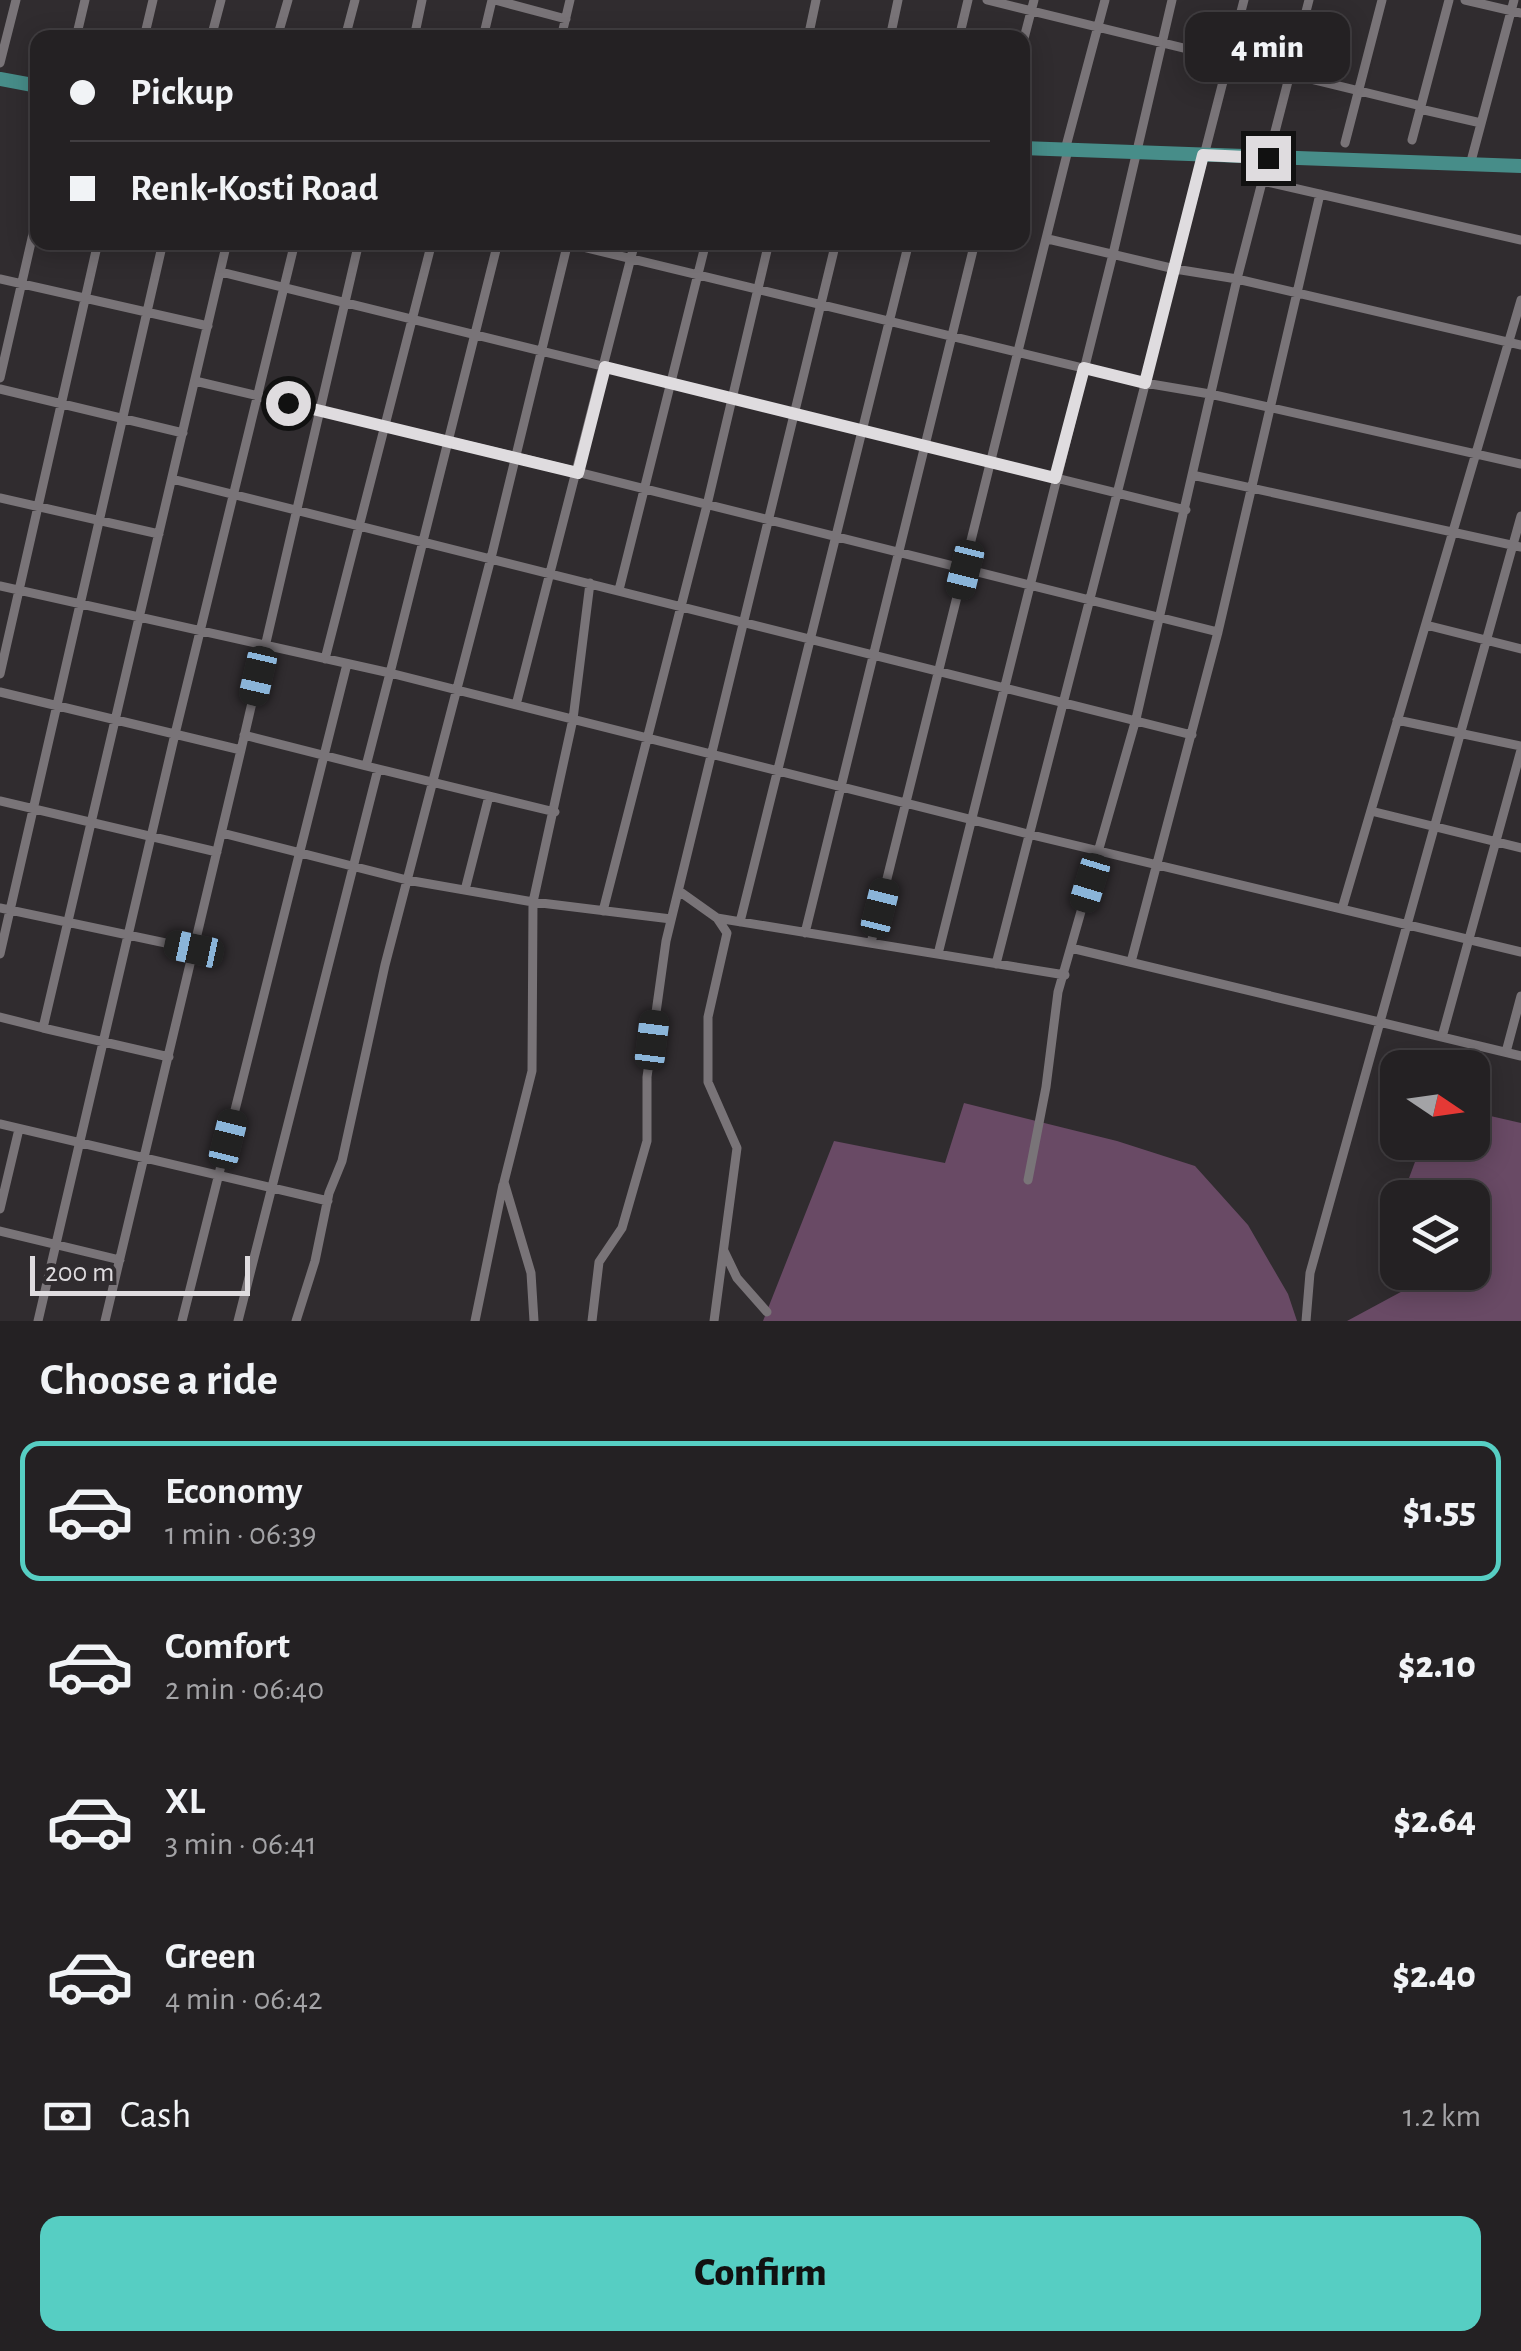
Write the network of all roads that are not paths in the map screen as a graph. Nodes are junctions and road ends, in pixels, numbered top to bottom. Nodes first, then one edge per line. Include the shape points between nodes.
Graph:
1 (16, 0) edge
2 (85, 0) edge
3 (154, 0) edge
4 (221, 0) edge
5 (288, 0) edge
6 (355, 0) edge
7 (422, 0) edge
8 (494, 0) edge
9 (570, 0) edge
10 (816, 0) edge
11 (898, 0) edge
12 (968, 0) edge
13 (988, 0) edge
14 (1105, 0) edge
15 (1172, 0) edge
16 (1244, 0) edge
17 (1309, 0) edge
18 (1382, 0) edge
19 (1449, 0) edge
20 (1468, 0) edge
21 (1033, 5) edge
22 (1516, 8) edge
23 (566, 19) junction
24 (1098, 27) junction
25 (78, 30) edge
26 (146, 30) edge
27 (213, 30) edge
28 (279, 30) edge
29 (347, 30) edge
30 (416, 30) edge
31 (485, 30) edge
32 (564, 30) edge
33 (810, 30) edge
34 (892, 30) edge
35 (961, 30) edge
36 (1026, 30) edge
37 (1161, 43) junction
38 (1228, 59) junction
39 (0, 63) edge
40 (1290, 74) junction
41 (0, 79) edge
42 (30, 85) edge
43 (1357, 90) junction
44 (1420, 107) junction
45 (1482, 124) junction
46 (1412, 140) dead end
47 (1345, 143) dead end
48 (1030, 148) edge
49 (1066, 150) junction
50 (1136, 152) junction
51 (1203, 155) junction
52 (1268, 158) junction
53 (1470, 165) junction
54 (1521, 166) edge
55 (1263, 182) junction
56 (1320, 194) junction
57 (1048, 239) junction
58 (1521, 240) edge
59 (30, 248) edge
60 (96, 250) edge
61 (161, 250) edge
62 (226, 250) edge
63 (293, 250) edge
64 (357, 250) edge
65 (430, 250) edge
66 (496, 250) edge
67 (564, 250) edge
68 (594, 250) edge
69 (633, 250) edge
70 (704, 250) edge
71 (768, 250) edge
72 (834, 250) edge
73 (907, 250) edge
74 (973, 250) edge
75 (1113, 254) junction
76 (631, 259) junction
77 (1175, 269) junction
78 (220, 272) junction
79 (698, 275) junction
80 (0, 279) edge
81 (1238, 279) junction
82 (22, 284) junction
83 (284, 287) junction
84 (760, 290) junction
85 (1296, 292) junction
86 (85, 298) junction
87 (1521, 300) edge
88 (345, 302) junction
89 (823, 305) junction
90 (147, 312) junction
91 (412, 320) junction
92 (890, 322) junction
93 (208, 326) junction
94 (475, 335) junction
95 (953, 337) junction
96 (1509, 342) junction
97 (1521, 345) edge
98 (542, 351) junction
99 (1020, 353) junction
100 (605, 367) junction
101 (1084, 368) junction
102 (0, 378) edge
103 (195, 381) junction
104 (672, 383) junction
105 (1145, 383) junction
106 (0, 389) edge
107 (1210, 394) junction
108 (256, 396) junction
109 (733, 398) junction
110 (61, 404) junction
111 (1268, 407) junction
112 (320, 410) junction
113 (796, 414) junction
114 (124, 418) junction
115 (385, 426) junction
116 (863, 430) junction
117 (183, 432) junction
118 (448, 441) junction
119 (926, 446) junction
120 (1476, 453) junction
121 (517, 457) junction
122 (992, 462) junction
123 (1521, 464) edge
124 (578, 473) junction
125 (1192, 475) junction
126 (1055, 478) junction
127 (172, 479) junction
128 (1252, 488) junction
129 (644, 490) junction
130 (233, 494) junction
131 (1118, 494) junction
132 (0, 498) edge
133 (707, 505) junction
134 (38, 506) junction
135 (297, 509) junction
136 (1186, 510) junction
137 (1521, 516) edge
138 (100, 521) junction
139 (771, 521) junction
140 (360, 524) junction
141 (1453, 530) junction
142 (159, 534) junction
143 (835, 537) junction
144 (423, 540) junction
145 (1517, 546) edge
146 (899, 553) junction
147 (491, 558) junction
148 (965, 570) junction
149 (552, 574) junction
150 (590, 583) junction
151 (0, 586) edge
152 (1030, 586) junction
153 (19, 590) junction
154 (620, 590) junction
155 (1089, 601) junction
156 (82, 605) junction
157 (682, 606) junction
158 (139, 618) junction
159 (1160, 619) junction
160 (745, 622) junction
161 (1426, 625) junction
162 (200, 632) junction
163 (1218, 632) junction
164 (810, 638) junction
165 (1486, 641) junction
166 (265, 646) junction
167 (1521, 650) edge
168 (873, 654) junction
169 (325, 659) junction
170 (347, 664) junction
171 (940, 670) junction
172 (390, 673) junction
173 (0, 674) edge
174 (1006, 686) junction
175 (456, 690) junction
176 (0, 692) edge
177 (1063, 701) junction
178 (59, 706) junction
179 (516, 706) junction
180 (573, 719) junction
181 (1136, 719) junction
182 (116, 720) junction
183 (1398, 720) junction
184 (175, 734) junction
185 (1192, 734) junction
186 (244, 735) junction
187 (1459, 736) junction
188 (647, 738) junction
189 (1521, 748) edge
190 (241, 750) junction
191 (713, 754) junction
192 (324, 756) junction
193 (366, 766) junction
194 (378, 769) junction
195 (778, 770) junction
196 (432, 782) junction
197 (840, 786) junction
198 (489, 796) junction
199 (0, 801) edge
200 (906, 803) junction
201 (34, 809) junction
202 (1371, 811) junction
203 (555, 812) junction
204 (973, 820) junction
205 (92, 822) junction
206 (1434, 827) junction
207 (222, 833) junction
208 (1028, 834) junction
209 (151, 836) junction
210 (1496, 842) junction
211 (1521, 848) edge
212 (1100, 850) junction
213 (217, 852) junction
214 (300, 853) junction
215 (1158, 864) junction
216 (353, 866) junction
217 (407, 880) junction
218 (465, 890) junction
219 (679, 892) junction
220 (533, 902) junction
221 (1342, 909) junction
222 (5, 910) edge
223 (603, 911) junction
224 (718, 918) junction
225 (672, 919) junction
226 (740, 922) junction
227 (68, 923) junction
228 (1406, 926) junction
229 (805, 932) junction
230 (128, 936) junction
231 (1468, 940) junction
232 (871, 943) junction
233 (1071, 948) junction
234 (194, 949) junction
235 (1521, 952) edge
236 (0, 954) edge
237 (938, 954) junction
238 (1131, 962) junction
239 (996, 964) junction
240 (1065, 975) junction
241 (1521, 996) edge
242 (0, 1017) edge
243 (1379, 1022) junction
244 (44, 1028) junction
245 (1442, 1037) junction
246 (104, 1042) junction
247 (1506, 1052) junction
248 (1521, 1056) edge
249 (169, 1057) junction
250 (0, 1124) edge
251 (19, 1129) junction
252 (80, 1142) junction
253 (145, 1157) junction
254 (219, 1175) junction
255 (1028, 1180) dead end
256 (504, 1182) junction
257 (271, 1187) junction
258 (328, 1201) junction
259 (0, 1209) edge
260 (0, 1231) edge
261 (56, 1245) junction
262 (723, 1248) junction
263 (120, 1260) junction
264 (300, 1306) junction
265 (766, 1312) dead end
266 (38, 1321) edge
267 (105, 1321) edge
268 (182, 1321) edge
269 (238, 1321) edge
270 (296, 1321) edge
271 (305, 1321) edge
272 (476, 1321) edge
273 (534, 1321) edge
274 (592, 1321) edge
275 (714, 1321) edge
276 (1306, 1321) edge

1 - 39 street
2 - 25 street
3 - 26 street
4 - 27 street
5 - 28 street
6 - 29 street
7 - 30 street
8 - 23 street
8 - 31 street
9 - 23 street
10 - 33 street
11 - 34 street
12 - 35 street
13 - 21 street
14 - 24 street
15 - 37 street
16 - 38 street
17 - 40 street
18 - 43 street
19 - 44 street
20 - 22 street
21 - 24 street
21 - 36 street
22 - 45 street
23 - 32 street
24 - 37 street
24 - 49 street
37 - 38 street
37 - 50 street
38 - 40 street
38 - 51 street
40 - 43 street
40 - 52 street
41 - 42 main road
43 - 44 street
43 - 47 street
44 - 45 street
44 - 46 street
45 - 53 street
48 - 49 main road
49 - 50 main road
49 - 57 street
50 - 51 main road
50 - 75 street
51 - 52 main road
51 - 77 street
52 - 53 main road
52 - 55 street
53 - 54 main road
55 - 56 street
55 - 81 street
56 - 58 street
56 - 85 street
57 - 75 street
57 - 99 street
59 - 82 street
60 - 86 street
61 - 90 street
62 - 78 street
63 - 83 street
64 - 88 street
65 - 91 street
66 - 94 street
67 - 98 street
68 - 76 street
69 - 76 street
70 - 79 street
71 - 84 street
72 - 89 street
73 - 92 street
74 - 95 street
75 - 77 street
75 - 101 street
76 - 79 street
76 - 100 street
77 - 81 street
77 - 105 street
78 - 83 street
78 - 93 street
79 - 84 street
79 - 104 street
80 - 82 street
81 - 85 street
81 - 107 street
82 - 86 street
82 - 102 street
83 - 88 street
83 - 108 street
84 - 89 street
84 - 109 street
85 - 96 street
85 - 111 street
86 - 90 street
86 - 110 street
87 - 96 street
88 - 91 street
88 - 112 street
89 - 92 street
89 - 113 street
90 - 93 street
90 - 114 street
91 - 94 street
91 - 115 street
92 - 95 street
92 - 116 street
93 - 103 street
94 - 98 street
94 - 118 street
95 - 99 street
95 - 119 street
96 - 97 street
96 - 120 street
98 - 100 street
98 - 121 street
99 - 101 street
99 - 122 street
100 - 104 street
100 - 124 street
101 - 105 street
101 - 126 street
103 - 108 street
103 - 117 street
104 - 109 street
104 - 129 street
105 - 107 street
105 - 131 street
106 - 110 street
107 - 111 street
107 - 125 street
108 - 112 street
108 - 130 street
109 - 113 street
109 - 133 street
110 - 114 street
110 - 134 street
111 - 120 street
111 - 128 street
112 - 115 street
112 - 135 street
113 - 116 street
113 - 139 street
114 - 117 street
114 - 138 street
115 - 118 street
115 - 140 street
116 - 119 street
116 - 143 street
117 - 127 street
118 - 121 street
118 - 144 street
119 - 122 street
119 - 146 street
120 - 123 street
120 - 141 street
121 - 124 street
121 - 147 street
122 - 126 street
122 - 148 street
124 - 129 street
124 - 149 street
125 - 128 street
125 - 136 street
126 - 131 street
126 - 152 street
127 - 130 street
127 - 142 street
128 - 141 street
128 - 163 street
129 - 133 street
129 - 154 street
130 - 135 street
130 - 162 street
131 - 136 street
131 - 155 street
132 - 134 street
133 - 139 street
133 - 157 street
134 - 138 street
134 - 153 street
135 - 140 street
135 - 166 street
136 - 159 street
137 - 145 street
138 - 142 street
138 - 156 street
139 - 143 street
139 - 160 street
140 - 144 street
140 - 169 street
141 - 145 street
141 - 161 street
142 - 158 street
143 - 146 street
143 - 164 street
144 - 147 street
144 - 172 street
145 - 165 street
146 - 148 street
146 - 168 street
147 - 149 street
147 - 175 street
148 - 152 street
148 - 171 street
149 - 150 street
149 - 179 street
150 - 154 street
150 - 180 street
151 - 153 street
152 - 155 street
152 - 174 street
153 - 156 street
153 - 173 street
154 - 157 street
155 - 159 street
155 - 177 street
156 - 158 street
156 - 178 street
157 - 160 street
157 - 188 street
158 - 162 street
158 - 182 street
159 - 163 street
159 - 181 street
160 - 164 street
160 - 191 street
161 - 165 street
161 - 183 street
162 - 166 street
162 - 184 street
163 - 185 street
164 - 168 street
164 - 195 street
165 - 167 street
165 - 187 street
166 - 169 street
166 - 186 street
168 - 171 street
168 - 197 street
169 - 170 street
170 - 172 street
170 - 192 street
171 - 174 street
171 - 200 street
172 - 175 street
172 - 193 street
174 - 177 street
174 - 204 street
175 - 179 street
175 - 196 street
176 - 178 street
177 - 181 street
177 - 208 street
178 - 182 street
178 - 201 street
179 - 180 street
180 - 188 street
180 - 203 street
181 - 185 street
181 - 212 street
182 - 184 street
182 - 205 street
183 - 187 street
183 - 202 street
184 - 190 street
184 - 209 street
185 - 215 street
186 - 190 street
186 - 192 street
187 - 189 street
187 - 206 street
188 - 191 street
188 - 223 street
189 - 210 street
190 - 207 street
191 - 195 street
191 - 219 street
192 - 193 street
192 - 214 street
193 - 194 street
194 - 196 street
194 - 216 street
195 - 197 street
195 - 226 street
196 - 198 street
196 - 217 street
197 - 200 street
197 - 229 street
198 - 203 street
198 - 218 street
199 - 201 street
200 - 204 street
200 - 232 street
201 - 205 street
201 - 222 street
202 - 206 street
202 - 221 street
203 - 220 street
204 - 208 street
204 - 237 street
205 - 209 street
205 - 227 street
206 - 210 street
206 - 228 street
207 - 213 street
207 - 214 street
208 - 212 street
208 - 239 street
209 - 213 street
209 - 230 street
210 - 211 street
210 - 231 street
212 - 215 street
212 - 233 street
213 - 234 street
214 - 216 street
214 - 254 street
215 - 221 street
215 - 238 street
216 - 217 street
216 - 257 street
217 - 218 street
217 - 258 street
218 - 220 street
219 - 224 street
219 - 225 street
220 - 223 street
220 - 256 street via 534,1052
221 - 228 street
222 - 227 street
222 - 236 street
223 - 225 street
224 - 226 street
224 - 262 street via 727,932 708,1017 708,1082 738,1148
225 - 274 street via 647,1077 647,1141 622,1228 599,1262
226 - 229 street
227 - 230 street
227 - 244 street
228 - 231 street
228 - 243 street
229 - 232 street
230 - 234 street
230 - 246 street
231 - 235 street
231 - 245 street
232 - 237 street
233 - 238 street
233 - 240 street
234 - 249 street
237 - 239 street
238 - 243 street
239 - 240 street
240 - 255 street
241 - 247 street
242 - 244 street
243 - 245 street
243 - 276 street via 1310,1273
244 - 246 street
245 - 247 street
246 - 249 street
246 - 252 street
247 - 248 street
249 - 253 street
250 - 251 street
251 - 252 street
251 - 259 street
252 - 253 street
252 - 261 street
253 - 254 street
253 - 263 street
254 - 257 street
254 - 268 street
256 - 272 street
256 - 273 street via 531,1274
257 - 258 street
257 - 269 street
258 - 264 street
260 - 261 street
261 - 263 street
261 - 266 street
262 - 265 street via 737,1278
262 - 275 street
263 - 267 street
264 - 270 street
264 - 271 street

